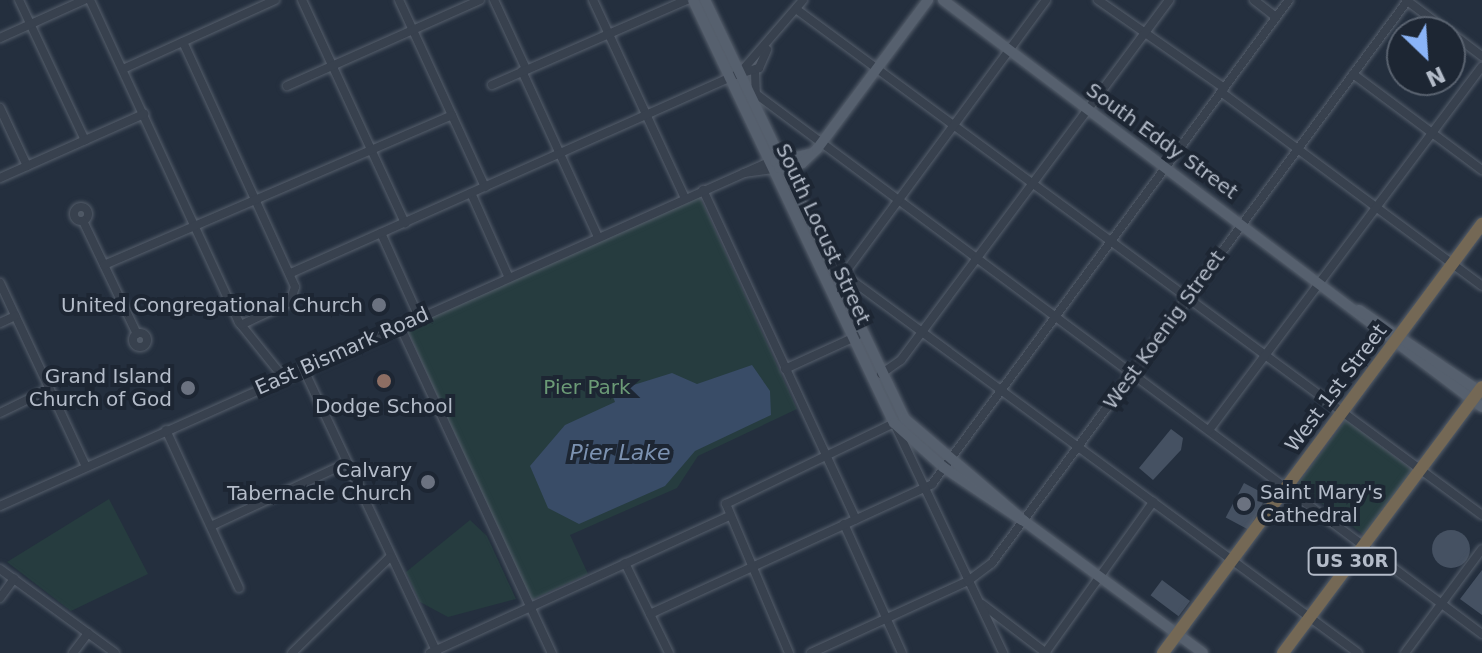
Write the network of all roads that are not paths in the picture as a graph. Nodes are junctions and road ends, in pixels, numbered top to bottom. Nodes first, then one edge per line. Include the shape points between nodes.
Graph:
1 (19, 0) edge
2 (84, 0) edge
3 (90, 0) edge
4 (275, 0) edge
5 (302, 0) edge
6 (399, 0) edge
7 (480, 0) edge
8 (494, 0) edge
9 (593, 0) edge
10 (672, 0) edge
11 (687, 0) edge
12 (693, 0) edge
13 (705, 0) edge
14 (803, 0) edge
15 (928, 0) edge
16 (943, 0) edge
17 (1046, 0) edge
18 (1098, 0) edge
19 (1169, 0) edge
20 (1254, 0) edge
21 (1289, 0) edge
22 (1407, 0) edge
23 (661, 9) junction
24 (796, 9) junction
25 (1428, 16) edge
26 (1276, 17) junction
27 (30, 24) junction
28 (413, 31) junction
29 (608, 32) junction
30 (1143, 34) junction
31 (0, 38) edge
32 (183, 42) junction
33 (767, 50) junction
34 (1009, 50) junction
35 (333, 67) junction
36 (1482, 67) edge
37 (877, 68) junction
38 (123, 69) junction
39 (524, 70) junction
40 (755, 71) junction
41 (1353, 74) junction
42 (734, 76) junction
43 (492, 85) dead end
44 (287, 86) dead end
45 (1222, 90) junction
46 (0, 108) edge
47 (1087, 108) junction
48 (144, 114) junction
49 (452, 115) junction
50 (648, 116) junction
51 (954, 125) junction
52 (1431, 134) junction
53 (85, 140) junction
54 (823, 141) junction
55 (1298, 148) junction
56 (372, 149) junction
57 (558, 155) junction
58 (777, 165) junction
59 (27, 166) junction
60 (1166, 166) junction
61 (1482, 170) edge
62 (0, 178) edge
63 (1032, 183) junction
64 (485, 187) junction
65 (703, 190) junction
66 (471, 193) junction
67 (256, 198) junction
68 (685, 198) junction
69 (900, 199) junction
70 (1377, 208) junction
71 (83, 221) dead end
72 (405, 223) junction
73 (1242, 223) junction
74 (1482, 224) edge
75 (194, 225) junction
76 (381, 233) junction
77 (598, 237) junction
78 (1111, 240) junction
79 (977, 257) junction
80 (1452, 263) junction
81 (830, 264) junction
82 (104, 265) junction
83 (847, 270) junction
84 (291, 273) junction
85 (509, 278) junction
86 (1322, 281) junction
87 (0, 283) edge
88 (1482, 286) edge
89 (841, 289) junction
90 (1188, 298) junction
91 (1055, 314) junction
92 (15, 316) junction
93 (419, 317) junction
94 (0, 323) edge
95 (241, 325) junction
96 (400, 326) junction
97 (923, 330) junction
98 (137, 334) dead end
99 (857, 336) junction
100 (1398, 338) junction
101 (1267, 354) junction
102 (303, 368) junction
103 (785, 369) junction
104 (1134, 373) junction
105 (881, 374) junction
106 (283, 377) junction
107 (999, 387) junction
108 (49, 389) junction
109 (1479, 396) edge
110 (1343, 411) junction
111 (0, 413) edge
112 (894, 423) junction
113 (166, 430) junction
114 (1209, 430) junction
115 (1079, 447) junction
116 (950, 457) junction
117 (826, 458) junction
118 (347, 463) junction
119 (86, 467) junction
120 (943, 467) junction
121 (1421, 469) junction
122 (1286, 488) junction
123 (925, 489) junction
124 (1150, 500) junction
125 (0, 506) edge
126 (1482, 515) edge
127 (727, 517) junction
128 (856, 519) junction
129 (1024, 521) junction
130 (844, 524) junction
131 (211, 526) junction
132 (1363, 546) junction
133 (1482, 549) edge
134 (390, 557) junction
135 (1231, 561) junction
136 (625, 563) junction
137 (749, 568) junction
138 (0, 569) edge
139 (1098, 576) junction
140 (14, 579) junction
141 (968, 581) junction
142 (239, 588) dead end
143 (0, 598) edge
144 (978, 601) junction
145 (1441, 604) junction
146 (530, 607) junction
147 (650, 614) junction
148 (1310, 618) junction
149 (886, 619) junction
150 (88, 633) junction
151 (1177, 634) junction
152 (1482, 634) edge
153 (434, 652) edge
154 (73, 653) edge
155 (115, 653) edge
156 (292, 653) edge
157 (552, 653) edge
158 (669, 653) edge
159 (789, 653) edge
160 (811, 653) edge
161 (902, 653) edge
162 (1003, 653) edge
163 (1045, 653) edge
164 (1163, 653) edge
165 (1203, 653) edge
166 (1283, 653) edge
167 (1358, 653) edge
168 (1405, 653) edge

1 - 27 street
2 - 27 street
3 - 38 street
4 - 32 street
5 - 35 street
6 - 28 street
7 - 28 street
8 - 39 street
9 - 29 street
10 - 23 street
11 - 23 street
12 - 42 main road, South Locust Street
13 - 42 main road, South Locust Street
14 - 24 street
15 - 37 main road
16 - 34 main road, South Eddy Street
17 - 34 street
18 - 30 street
19 - 30 street
20 - 26 street
21 - 26 street
22 - 25 street
22 - 41 street, West Koenig Street
23 - 29 street
24 - 33 street
24 - 37 street
26 - 45 street
27 - 31 street
27 - 53 street
28 - 35 street
28 - 49 street
29 - 39 street
29 - 50 street
30 - 45 street
30 - 47 street
32 - 38 street
32 - 67 street
33 - 40 street
33 - 42 street
34 - 47 main road, South Eddy Street
34 - 51 street
35 - 44 street
35 - 56 street
36 - 52 street
37 - 51 street
37 - 54 main road
38 - 48 street
39 - 43 street
39 - 57 street
40 - 42 street
40 - 54 street via 756,94
41 - 52 street
41 - 55 street, West Koenig Street
42 - 50 street
42 - 58 main road, South Locust Street
45 - 55 street
45 - 60 street
46 - 59 street
47 - 60 main road, South Eddy Street
47 - 63 street
48 - 53 street
48 - 75 street
49 - 56 street
49 - 64 street
50 - 57 street
50 - 68 street
51 - 63 street
51 - 69 street
52 - 61 street
52 - 70 street
53 - 59 street
54 - 58 main road via 811,154
54 - 69 street
55 - 70 street
55 - 73 street, West Koenig Street
56 - 67 street
56 - 72 street
57 - 64 street
57 - 77 street
58 - 65 street, East Bismark Road
58 - 81 main road, South Locust Street
58 - 99 main road, South Locust Street
59 - 62 street
60 - 73 main road, South Eddy Street
60 - 78 street
63 - 78 street
63 - 79 street
64 - 66 street
65 - 68 street, East Bismark Road
65 - 103 street
66 - 72 street
66 - 85 street
67 - 75 street
67 - 84 street
68 - 77 street, East Bismark Road
69 - 79 street
69 - 83 street
70 - 80 street
70 - 86 street
71 - 82 street
72 - 76 street
73 - 86 main road, South Eddy Street
73 - 90 street, West Koenig Street
74 - 80 highway, West 1st Street
75 - 82 street
75 - 95 street
76 - 84 street
76 - 93 street
77 - 85 street, East Bismark Road
78 - 90 street
78 - 91 street
79 - 91 street
79 - 97 street
80 - 88 street
80 - 100 highway, West 1st Street
81 - 83 street
81 - 89 main road, South Locust Street
82 - 98 street
83 - 89 street
83 - 97 street
84 - 95 street via 296,295 290,302
85 - 93 street, East Bismark Road
86 - 100 main road, South Eddy Street
86 - 101 street
87 - 92 street
89 - 99 main road, South Locust Street
90 - 101 street
90 - 104 street, West Koenig Street
91 - 104 street
91 - 107 street
92 - 94 street
92 - 108 street
93 - 96 street, East Bismark Road
95 - 106 street
96 - 102 street, East Bismark Road
96 - 146 street
97 - 105 street
97 - 107 street
99 - 103 street
99 - 105 main road, South Locust Street
99 - 112 main road, South Locust Street
100 - 109 main road, South Eddy Street
100 - 110 highway, West 1st Street
101 - 110 street
101 - 114 street
102 - 106 street, East Bismark Road
102 - 118 street
103 - 117 street
104 - 114 street
104 - 115 street, West Koenig Street
105 - 116 main road, South Locust Street via 910,425
106 - 113 street, East Bismark Road
107 - 115 street
107 - 116 street
108 - 111 street
108 - 119 street
109 - 121 highway, US 30R
110 - 121 street
110 - 122 highway, West 1st Street
112 - 117 street
112 - 120 main road, South Locust Street
112 - 123 street
113 - 119 street, East Bismark Road
113 - 131 street
114 - 122 street
115 - 124 street
115 - 129 street, West Koenig Street
116 - 120 street
116 - 129 main road, South Locust Street
117 - 127 street via 726,504
117 - 128 street
118 - 131 street
118 - 134 street
119 - 125 street, East Bismark Road
120 - 123 street
120 - 129 main road, South Locust Street
121 - 126 street
121 - 132 highway, US 30R
122 - 132 street
122 - 135 highway, West 1st Street
123 - 128 street
123 - 141 street
124 - 135 street
124 - 139 street
127 - 136 street
127 - 137 street
128 - 130 street
129 - 139 main road
129 - 141 street, West Koenig Street
130 - 137 street
130 - 149 street
131 - 142 street
132 - 145 street
132 - 148 highway, US 30R
133 - 145 street
134 - 153 street
134 - 156 street
135 - 148 street
135 - 151 highway, West 1st Street
136 - 146 street
136 - 147 street
137 - 147 street
137 - 159 street
138 - 140 street
139 - 151 main road
139 - 163 street
140 - 143 street
140 - 150 street
141 - 144 street
141 - 149 street, West Koenig Street
144 - 162 street
144 - 163 street
145 - 152 street
145 - 168 street
146 - 153 street
146 - 157 street
147 - 158 street
148 - 166 highway, US 30R
148 - 167 street
149 - 160 street, West Koenig Street
149 - 161 street
150 - 154 street
150 - 155 street
151 - 164 highway, West 1st Street
151 - 165 main road

